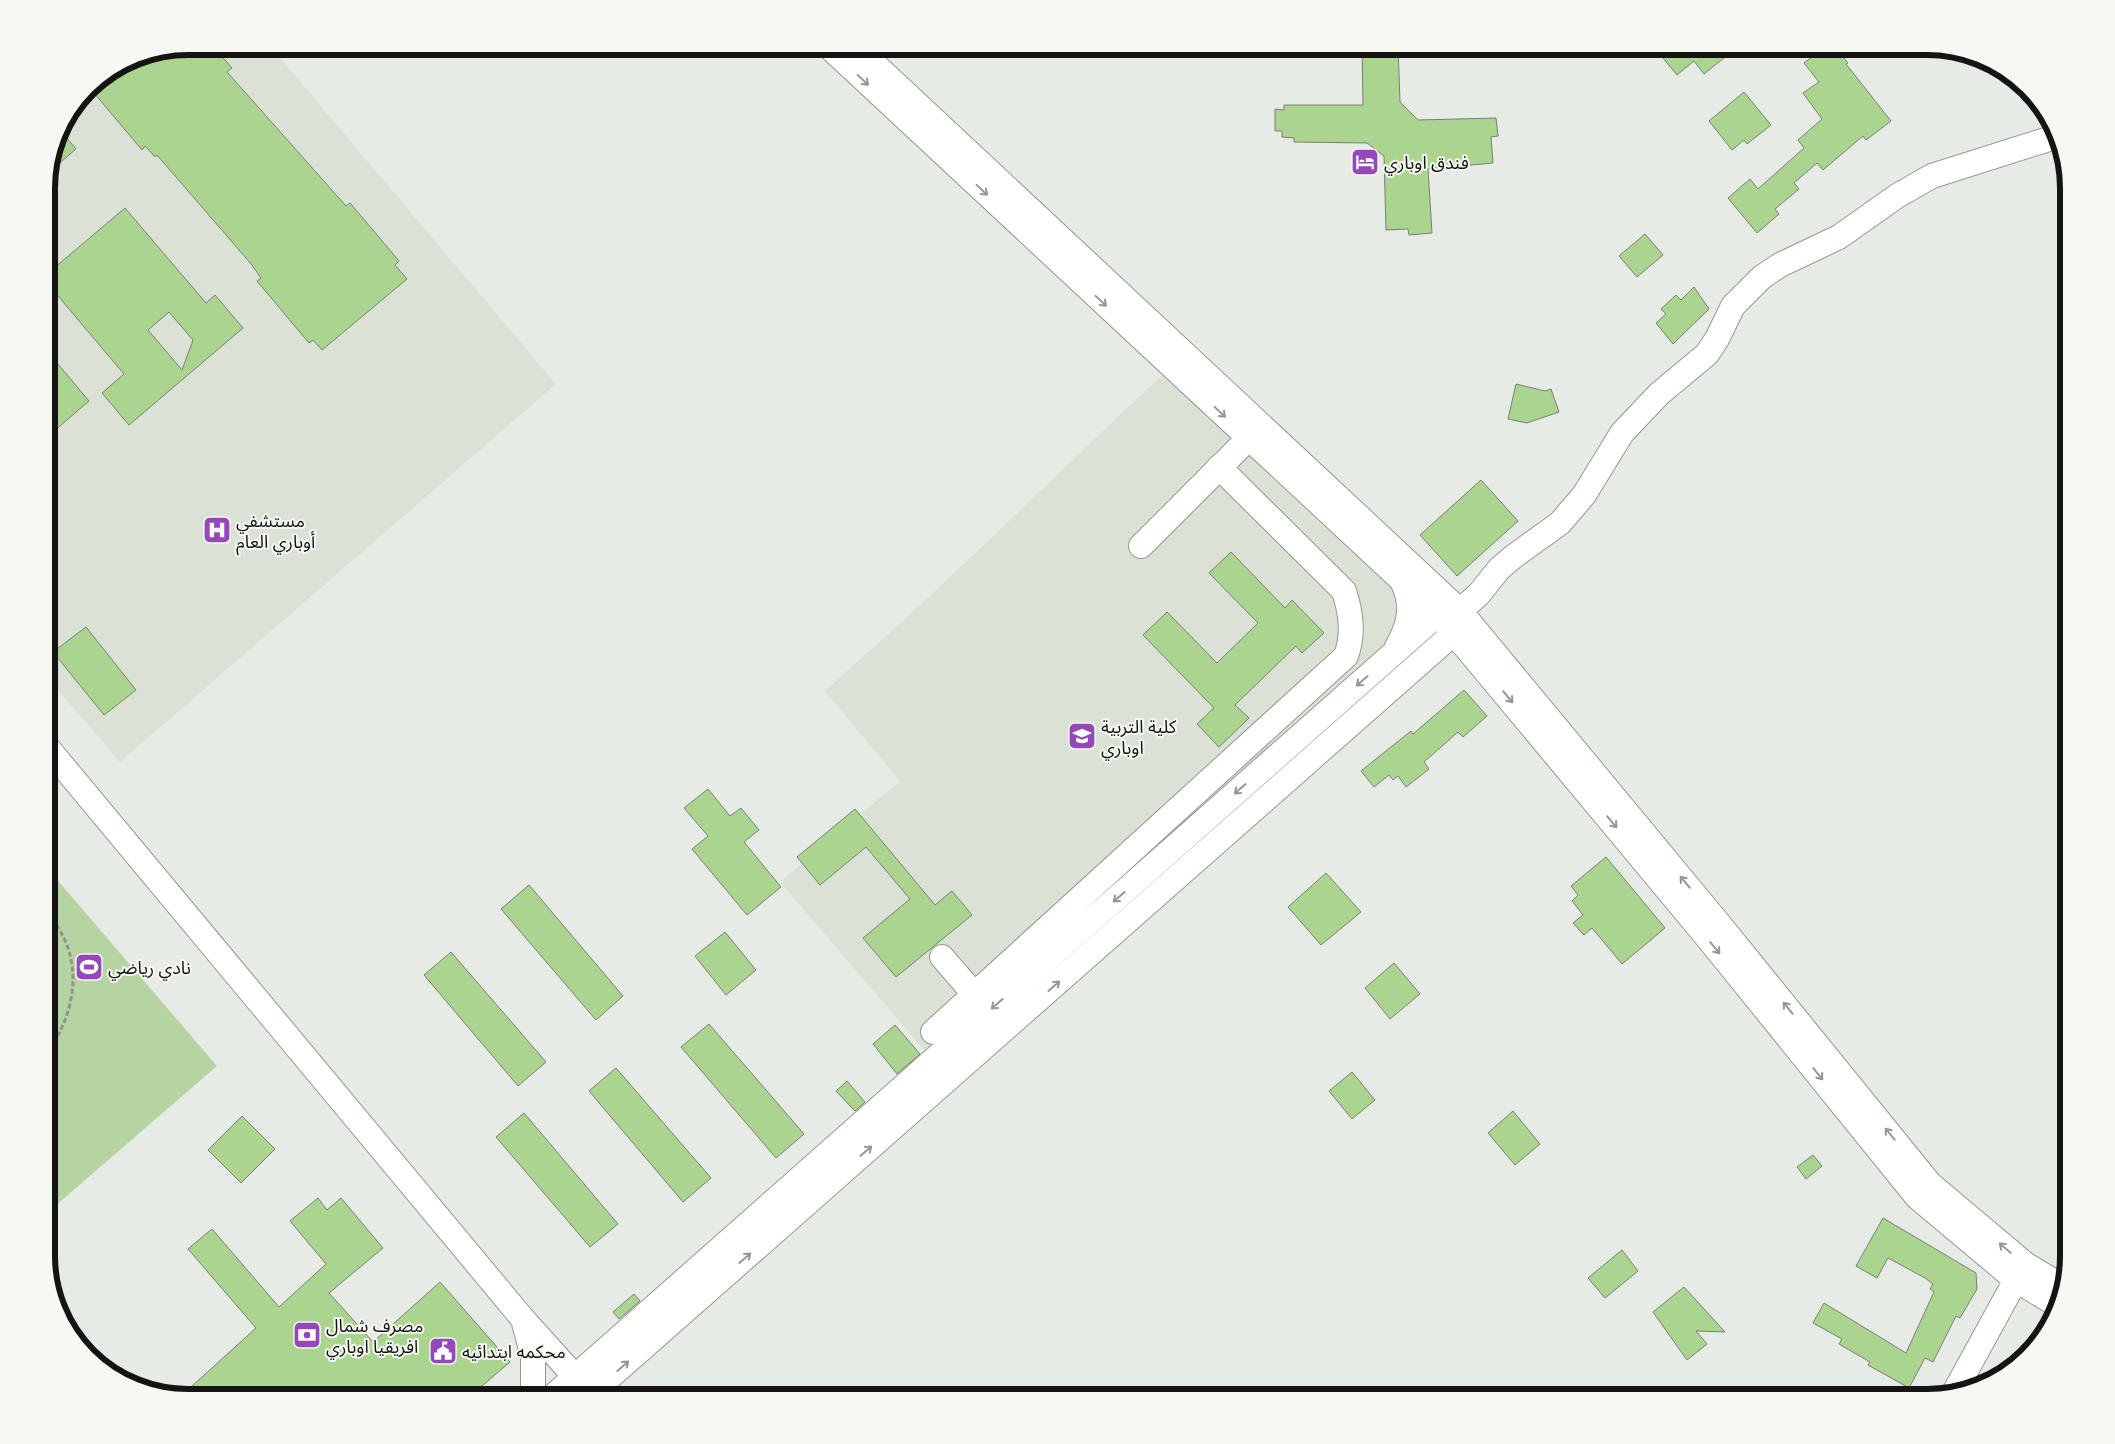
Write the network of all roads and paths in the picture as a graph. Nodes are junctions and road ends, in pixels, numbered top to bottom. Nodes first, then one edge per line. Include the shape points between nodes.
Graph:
1 (838, 55) edge
2 (863, 55) edge
3 (2050, 138) edge
4 (1248, 439) junction
5 (1219, 468) junction
6 (1141, 546) dead end
7 (1402, 581) junction
8 (1451, 620) junction
9 (1392, 655) junction
10 (1413, 670) junction
11 (1489, 675) junction
12 (55, 758) edge
13 (55, 926) edge
14 (942, 957) dead end
15 (974, 994) junction
16 (933, 1032) dead end
17 (55, 1038) edge
18 (2020, 1272) junction
19 (2056, 1284) edge
20 (2052, 1301) edge
21 (523, 1319) junction
22 (575, 1376) junction
23 (1959, 1385) edge
24 (533, 1389) edge
25 (561, 1389) edge
26 (583, 1389) edge
27 (596, 1389) edge

1 -> 4 street
2 - 8 street
3 - 8 street via 1932,176 1902,192 1838,237 1762,277 1733,306 1726,324 1706,354 1652,400 1622,433 1572,510 1545,536 1499,569 1479,594
4 - 5 street
4 - 7 street
5 - 6 street
5 - 15 street via 1344,591 1349,608 1351,641 1346,656
7 - 8 street
7 - 9 street via 1411,607 1404,634
8 - 9 street
8 - 10 street
8 - 11 street
18 -> 8 street via 1930,1184 1720,925
9 -> 22 street
10 - 11 street via 1453,659
27 -> 10 street
11 -> 18 street via 1917,1196
12 - 21 street
13 - 17 path via 69,954 73,976 66,1020
14 - 15 street
15 - 16 street
18 - 19 street
18 - 20 street
18 - 23 street
21 - 22 street
21 - 24 street via 533,1357
22 - 25 street
22 - 26 street

